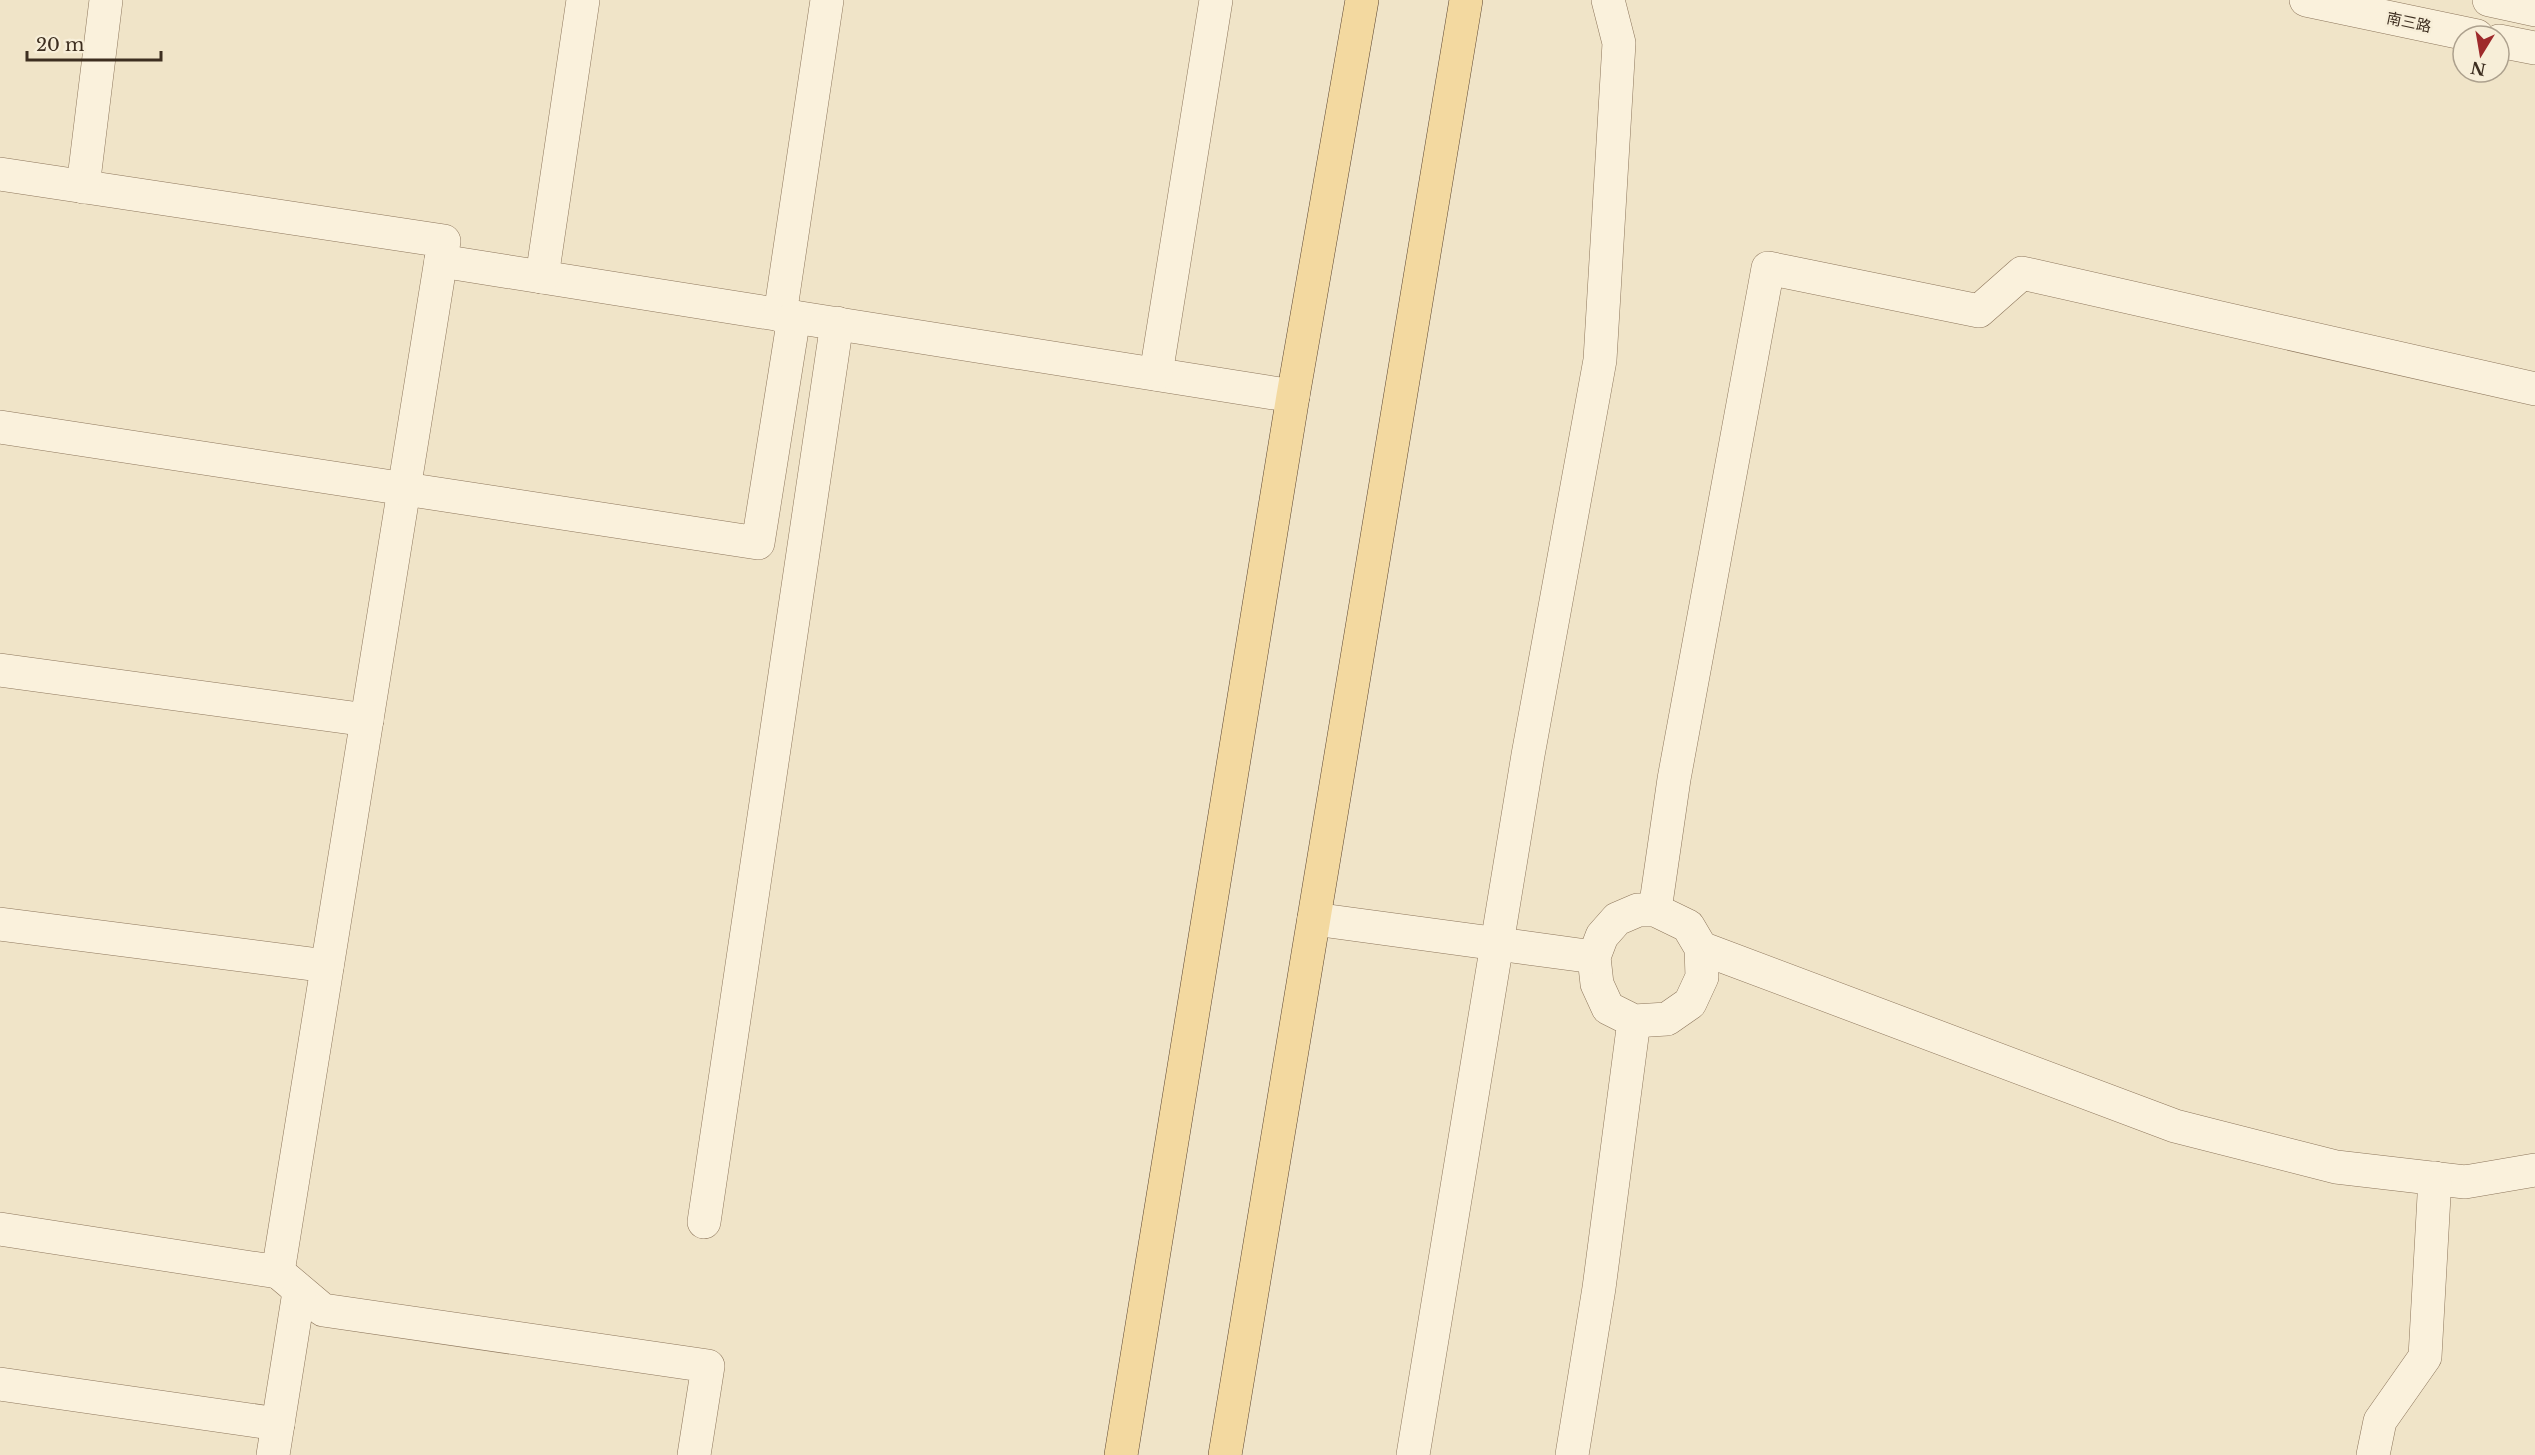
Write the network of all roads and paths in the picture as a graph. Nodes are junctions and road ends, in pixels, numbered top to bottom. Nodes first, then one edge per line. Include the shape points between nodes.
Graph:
1 (106, 0) edge
2 (583, 0) edge
3 (827, 0) edge
4 (1216, 0) edge
5 (1362, 0) edge
6 (1466, 0) edge
7 (1608, 0) edge
8 (2306, 0) edge
9 (2489, 0) edge
10 (2535, 10) edge
11 (2451, 31) edge
12 (2511, 43) edge
13 (2535, 48) edge
14 (0, 174) edge
15 (83, 187) junction
16 (441, 261) junction
17 (542, 277) junction
18 (787, 316) junction
19 (837, 323) junction
20 (1156, 374) junction
21 (2535, 389) edge
22 (1293, 396) junction
23 (0, 427) edge
24 (404, 488) junction
25 (0, 670) edge
26 (367, 720) junction
27 (1655, 910) junction
28 (1314, 919) junction
29 (0, 924) edge
30 (1497, 943) junction
31 (1701, 948) junction
32 (1594, 957) junction
33 (327, 966) junction
34 (1634, 1021) junction
35 (2535, 1170) edge
36 (2435, 1178) junction
37 (704, 1222) dead end
38 (0, 1229) edge
39 (288, 1282) junction
40 (0, 1384) edge
41 (275, 1440) edge
42 (694, 1455) edge
43 (1121, 1455) edge
44 (1225, 1455) edge
45 (1413, 1455) edge
46 (1572, 1455) edge
47 (2373, 1455) edge

1 - 15 street
2 - 17 street
3 - 18 street
4 - 20 street
5 - 22 main road
6 - 28 main road
7 - 30 street via 1619,43 1600,360
8 - 11 street, 南三路
9 - 10 street
12 - 13 street
14 - 15 street
15 - 16 street via 444,241
16 - 17 street
16 - 24 street
17 - 18 street
18 - 19 street
18 - 24 street via 758,543
19 - 20 street
19 - 37 street
20 - 22 street
21 - 27 street via 2022,273 1979,311 1768,268 1674,779
22 - 43 main road
23 - 24 street
24 - 26 street
25 - 26 street
26 - 33 street
27 - 31 street via 1688,926
27 - 32 street via 1638,910 1617,919 1602,936
28 - 30 street
28 - 44 main road
29 - 33 street
30 - 32 street
30 - 45 street
31 - 34 street via 1702,977 1690,1002 1667,1019
31 - 36 street via 2175,1125 2336,1167
32 - 34 street via 1597,984 1608,1008
33 - 39 street
34 - 46 street via 1599,1288
35 - 36 street via 2465,1182
36 - 47 street via 2425,1357 2380,1420
38 - 39 street
39 - 41 street
39 - 42 street via 323,1310 708,1366
40 - 41 street

